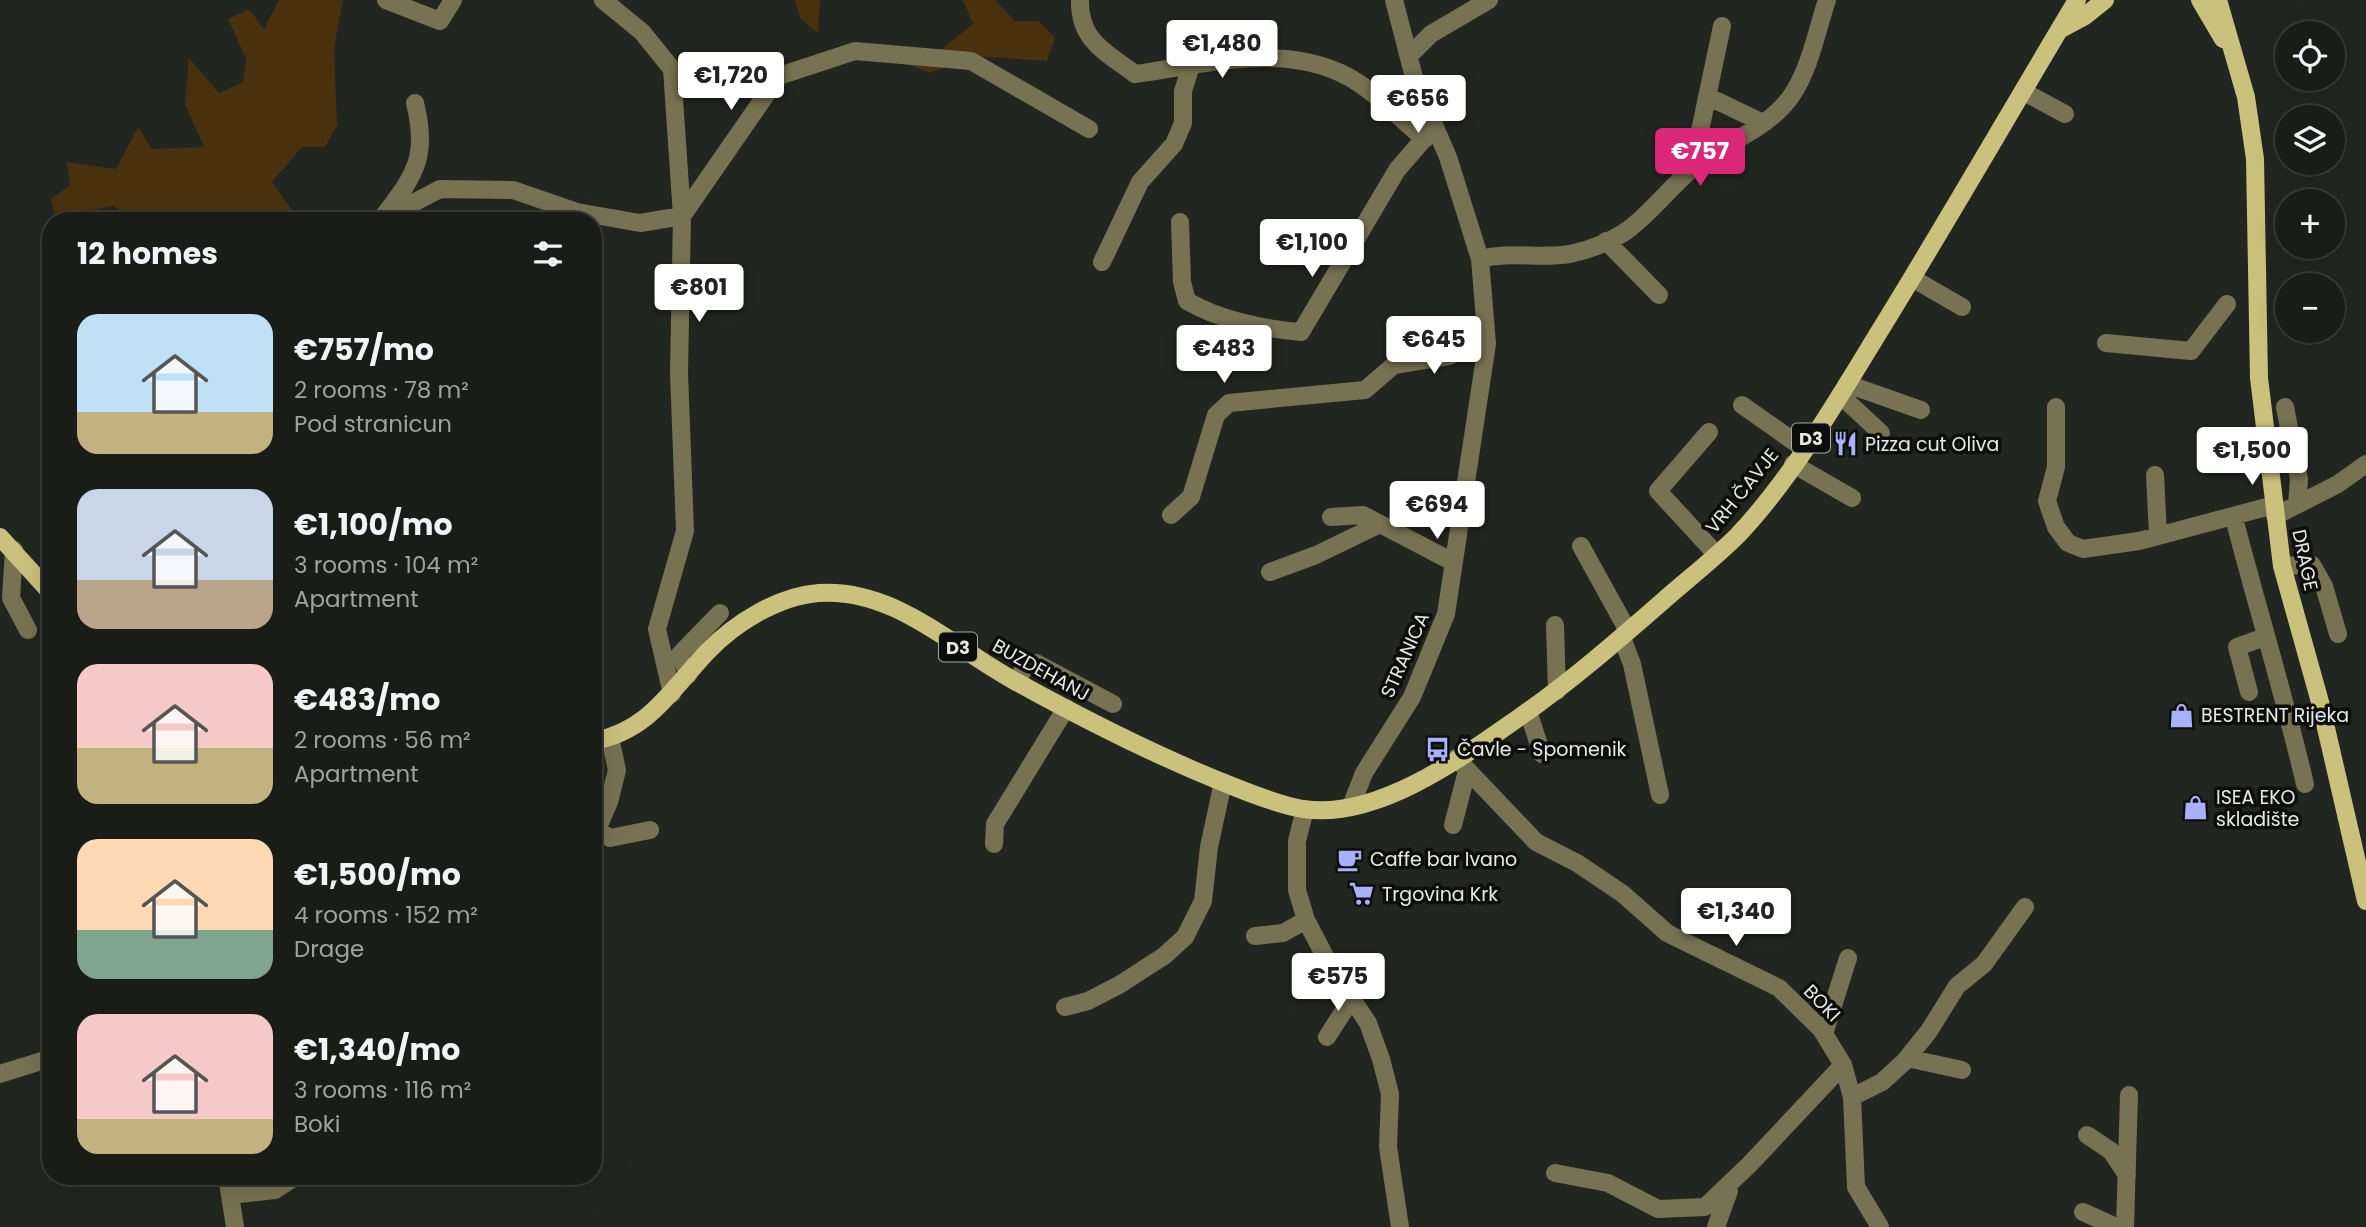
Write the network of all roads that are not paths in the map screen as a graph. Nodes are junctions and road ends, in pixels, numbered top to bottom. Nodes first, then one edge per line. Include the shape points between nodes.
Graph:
1 (386, 0) edge
2 (453, 0) edge
3 (603, 0) edge
4 (1080, 0) edge
5 (1394, 0) edge
6 (1489, 0) edge
7 (1827, 0) edge
8 (2077, 0) edge
9 (2105, 0) edge
10 (2200, 0) edge
11 (2218, 0) edge
12 (1722, 26) dead end
13 (2059, 30) junction
14 (2232, 55) junction
15 (1409, 56) junction
16 (1191, 66) junction
17 (2024, 92) junction
18 (1707, 96) junction
19 (415, 103) dead end
20 (2065, 114) dead end
21 (1763, 123) junction
22 (1089, 129) dead end
23 (1430, 133) junction
24 (1692, 169) junction
25 (386, 212) edge
26 (395, 212) edge
27 (577, 212) edge
28 (602, 216) edge
29 (682, 216) junction
30 (1180, 222) dead end
31 (1605, 241) junction
32 (1480, 259) junction
33 (1102, 262) dead end
34 (1912, 278) junction
35 (1659, 295) dead end
36 (2227, 304) dead end
37 (1962, 307) dead end
38 (1486, 339) junction
39 (2106, 343) dead end
40 (1843, 390) junction
41 (1742, 405) dead end
42 (2056, 407) dead end
43 (2285, 407) dead end
44 (1921, 410) dead end
45 (1709, 432) dead end
46 (1881, 433) dead end
47 (1803, 448) junction
48 (1793, 464) junction
49 (2366, 464) edge
50 (2155, 475) dead end
51 (1852, 498) dead end
52 (2297, 505) junction
53 (2274, 511) junction
54 (1171, 515) dead end
55 (1331, 517) dead end
56 (2234, 518) junction
57 (1378, 525) junction
58 (2158, 535) junction
59 (0, 537) edge
60 (1581, 546) dead end
61 (14, 550) junction
62 (1716, 554) junction
63 (1453, 562) junction
64 (2282, 566) junction
65 (1270, 572) dead end
66 (42, 583) edge
67 (719, 613) dead end
68 (1555, 625) dead end
69 (28, 630) dead end
70 (1625, 634) junction
71 (2338, 634) dead end
72 (2265, 637) junction
73 (688, 675) junction
74 (1016, 682) junction
75 (1557, 691) junction
76 (2249, 692) dead end
77 (672, 694) junction
78 (1113, 704) dead end
79 (1066, 708) junction
80 (1528, 711) junction
81 (602, 739) edge
82 (1542, 754) dead end
83 (1462, 764) junction
84 (1223, 782) junction
85 (2305, 784) dead end
86 (1660, 794) dead end
87 (1351, 806) junction
88 (1305, 809) junction
89 (602, 816) edge
90 (1452, 825) dead end
91 (650, 830) dead end
92 (602, 836) edge
93 (994, 844) dead end
94 (2366, 901) edge
95 (2025, 907) dead end
96 (1306, 920) junction
97 (1255, 936) dead end
98 (1848, 958) dead end
99 (1352, 998) junction
100 (1065, 1007) dead end
101 (1824, 1034) junction
102 (1327, 1037) dead end
103 (1908, 1058) junction
104 (42, 1061) edge
105 (1843, 1065) junction
106 (1962, 1070) dead end
107 (0, 1074) edge
108 (2129, 1095) dead end
109 (1852, 1097) junction
110 (2087, 1135) dead end
111 (1555, 1173) dead end
112 (1733, 1182) junction
113 (2127, 1183) junction
114 (228, 1185) edge
115 (283, 1185) edge
116 (230, 1195) junction
117 (2083, 1212) dead end
118 (235, 1227) edge
119 (1401, 1227) edge
120 (1716, 1227) edge
121 (1880, 1227) edge
122 (2116, 1227) edge
123 (2125, 1227) edge

1 - 2 street via 440,21
3 - 29 street via 642,32 672,69
4 - 16 street via 1090,40 1135,74
5 - 15 street, STRANICA
6 - 15 street via 1431,34
7 - 21 street via 1794,93
8 - 13 main road, VRH ČAVJE / D3
9 - 13 main road
10 - 14 main road, DRAGE
11 - 14 main road, DRAGE
12 - 18 street
13 - 17 main road, VRH ČAVJE / D3
14 - 53 main road, DRAGE via 2246,97 2255,159 2259,378
15 - 23 street, STRANICA
16 - 23 street via 1272,58 1322,63 1361,84
16 - 33 street via 1184,91 1184,123 1174,144 1140,181
17 - 20 street
17 - 34 main road, VRH ČAVJE / D3
18 - 21 street
18 - 24 street
19 - 25 street via 422,133 419,159 412,180
21 - 24 street
22 - 29 street via 971,61 855,51 779,76
23 - 30 street via 1397,170 1301,332 1226,316 1187,300
23 - 32 street, STRANICA via 1448,157
24 - 31 street via 1627,230
26 - 27 street via 440,189 513,190
28 - 29 street via 640,223
29 - 77 street via 679,373 685,531 657,629
31 - 32 street via 1569,254 1499,254
31 - 35 street
32 - 38 street, STRANICA
34 - 37 street
34 - 40 main road, VRH ČAVJE / D3
36 - 39 street via 2191,351
38 - 54 street via 1449,356 1394,365 1365,390 1229,404 1216,415 1191,497
38 - 63 street, STRANICA via 1479,412
40 - 44 street
40 - 46 street
40 - 47 main road, VRH ČAVJE / D3
41 - 47 street
42 - 58 street via 2056,467 2047,502 2068,543 2082,549
43 - 52 street via 2299,479
45 - 62 street via 1658,491
47 - 48 main road, VRH ČAVJE / D3
48 - 51 street
48 - 62 main road, VRH ČAVJE / D3 via 1756,513
49 - 52 street
50 - 58 street
52 - 53 street
53 - 56 street
53 - 64 main road, DRAGE
55 - 57 street via 1363,515
56 - 58 street
56 - 72 street
57 - 63 street
57 - 65 street
59 - 61 main road
60 - 70 street
61 - 66 main road
61 - 69 street via 11,598
62 - 70 main road, VRH ČAVJE / D3
63 - 87 street, STRANICA via 1446,614 1412,697 1364,773
64 - 71 street via 2312,565 2324,586
64 - 94 main road, DRAGE via 2320,702
67 - 73 street via 680,654
68 - 75 street
70 - 75 main road, VRH ČAVJE / D3
70 - 86 street
72 - 76 street via 2237,647
72 - 85 street via 2285,697
73 - 74 main road, BUZDEHANJ / D3 via 710,649 754,615 816,593 856,594 884,601
73 - 77 main road, BUZDEHANJ / D3
74 - 78 street via 1027,664 1036,663
74 - 79 main road, BUZDEHANJ / D3
75 - 80 main road, VRH ČAVJE / D3
77 - 81 main road, BUZDEHANJ / D3 via 640,724
79 - 84 main road, BUZDEHANJ / D3
79 - 93 street via 995,824
80 - 82 street
80 - 83 main road, VRH ČAVJE / D3
81 - 89 street via 617,770
83 - 87 main road, VRH ČAVJE / D3 via 1383,799
83 - 90 street
83 - 101 street, BOKI via 1536,842 1623,894 1667,933 1779,988
84 - 88 main road, BUZDEHANJ / D3
84 - 100 street via 1203,901 1185,937 1119,985
87 - 88 main road, BUZDEHANJ / D3
88 - 96 street via 1296,865
91 - 92 street
95 - 103 street via 1984,964 1957,986
96 - 97 street via 1283,933
96 - 99 street
98 - 101 street
99 - 102 street
99 - 119 street via 1368,1023 1390,1094 1388,1147
101 - 105 street, BOKI
103 - 106 street
103 - 109 street via 1882,1082
104 - 107 street
105 - 109 street, BOKI
105 - 112 street
108 - 113 street
109 - 121 street, BOKI via 1856,1187
110 - 113 street via 2111,1151
111 - 112 street via 1608,1183 1658,1209 1705,1207
112 - 120 street
113 - 123 street
114 - 116 street
115 - 116 street
116 - 118 street
117 - 122 street

